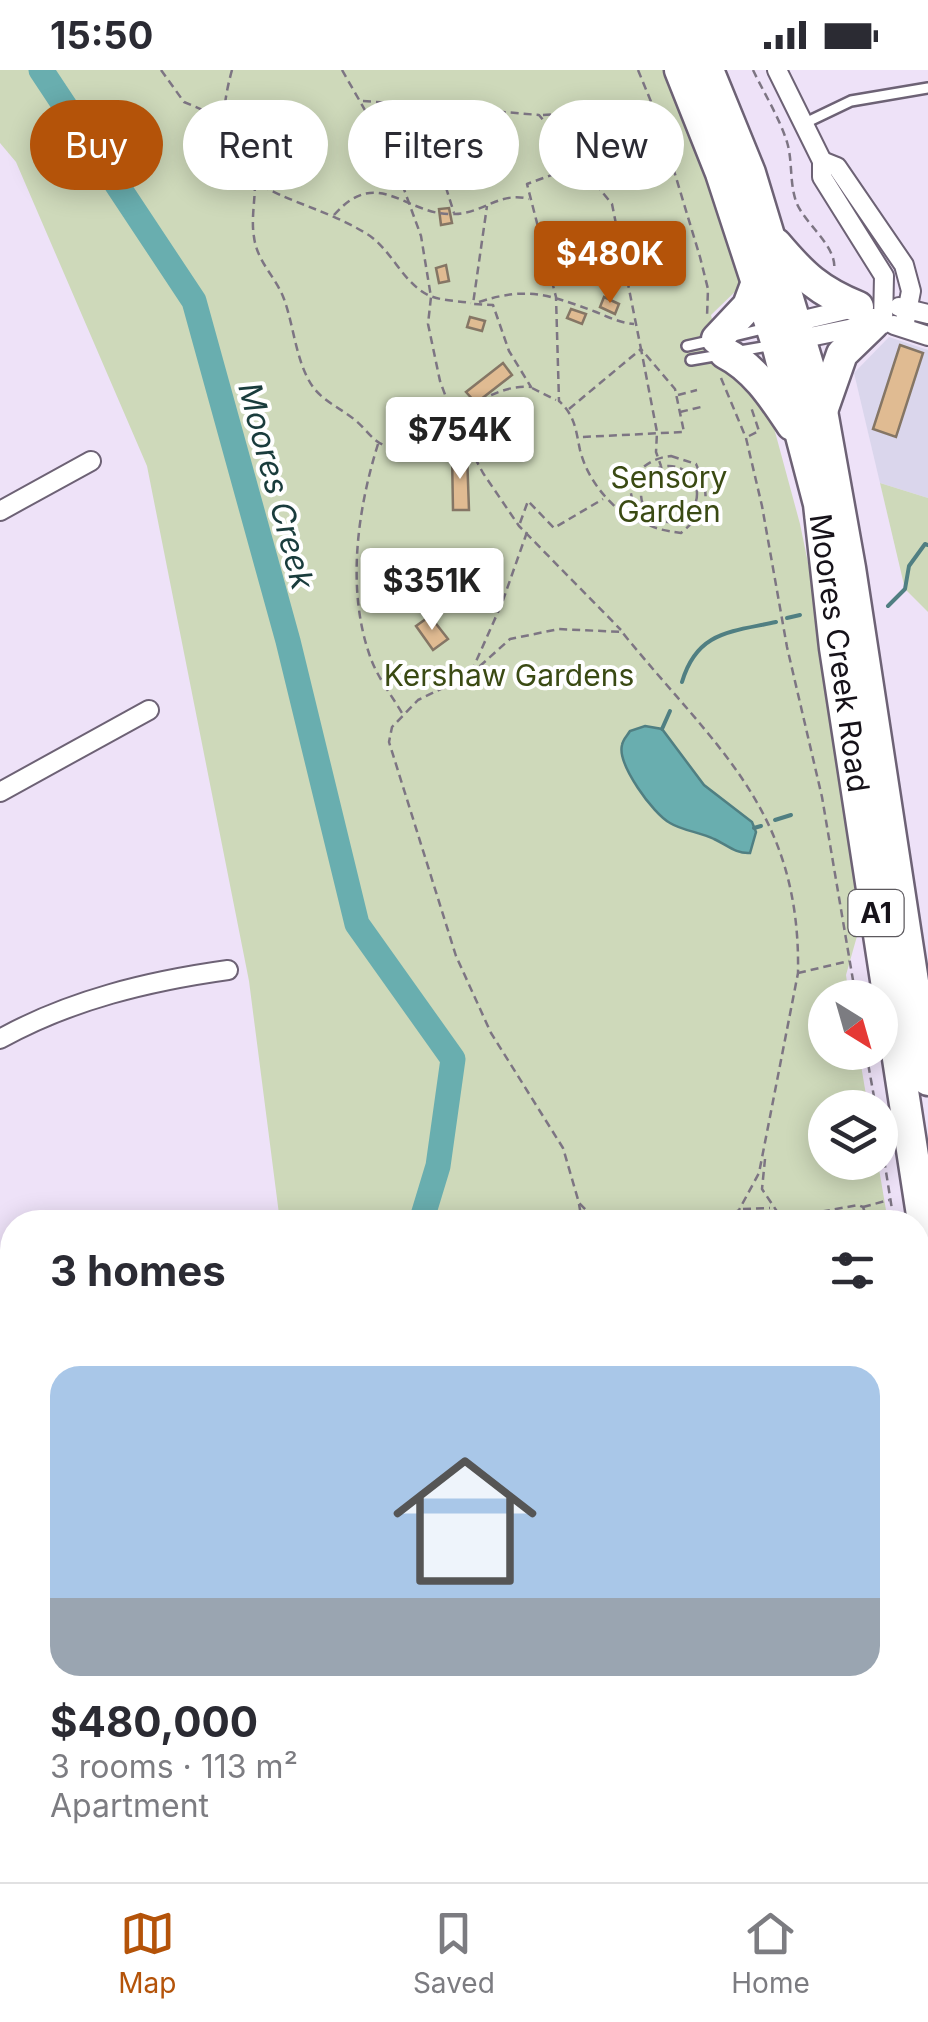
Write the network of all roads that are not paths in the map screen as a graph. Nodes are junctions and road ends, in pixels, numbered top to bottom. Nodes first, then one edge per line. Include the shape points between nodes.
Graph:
1 (680, 70) edge
2 (708, 70) edge
3 (777, 70) edge
4 (928, 88) edge
5 (803, 124) junction
6 (822, 161) junction
7 (771, 238) junction
8 (757, 282) junction
9 (908, 307) junction
10 (928, 314) edge
11 (881, 317) junction
12 (786, 333) junction
13 (928, 336) edge
14 (711, 348) junction
15 (690, 360) dead end
16 (822, 411) junction
17 (802, 440) junction
18 (91, 461) dead end
19 (0, 512) edge
20 (148, 710) dead end
21 (0, 792) edge
22 (228, 970) dead end
23 (0, 1039) edge
24 (928, 1080) edge
25 (921, 1210) edge

1 - 8 highway, Moores Creek Road / A1
2 - 7 highway, Moores Creek Road / A1
3 - 5 street
4 - 5 lane via 851,102
5 - 6 street
6 - 9 street via 837,167 904,265
6 - 11 street via 822,177 884,276
7 - 11 highway via 807,280
7 - 12 highway, Moores Creek Road / A1
8 - 12 highway, Moores Creek Road / A1
8 - 14 highway via 748,306
9 - 10 street
9 - 11 street
11 - 12 street
11 - 13 street
11 - 16 highway via 842,354
12 - 14 lane
12 - 14 lane
12 - 16 highway, Moores Creek Road / A1
12 - 17 highway, Moores Creek Road / A1
14 - 15 lane
14 - 17 highway via 740,360
16 - 24 highway, Moores Creek Road / A1
17 - 25 highway, Moores Creek Road / A1 via 819,504
18 - 19 street
20 - 21 street
22 - 23 street via 112,993

